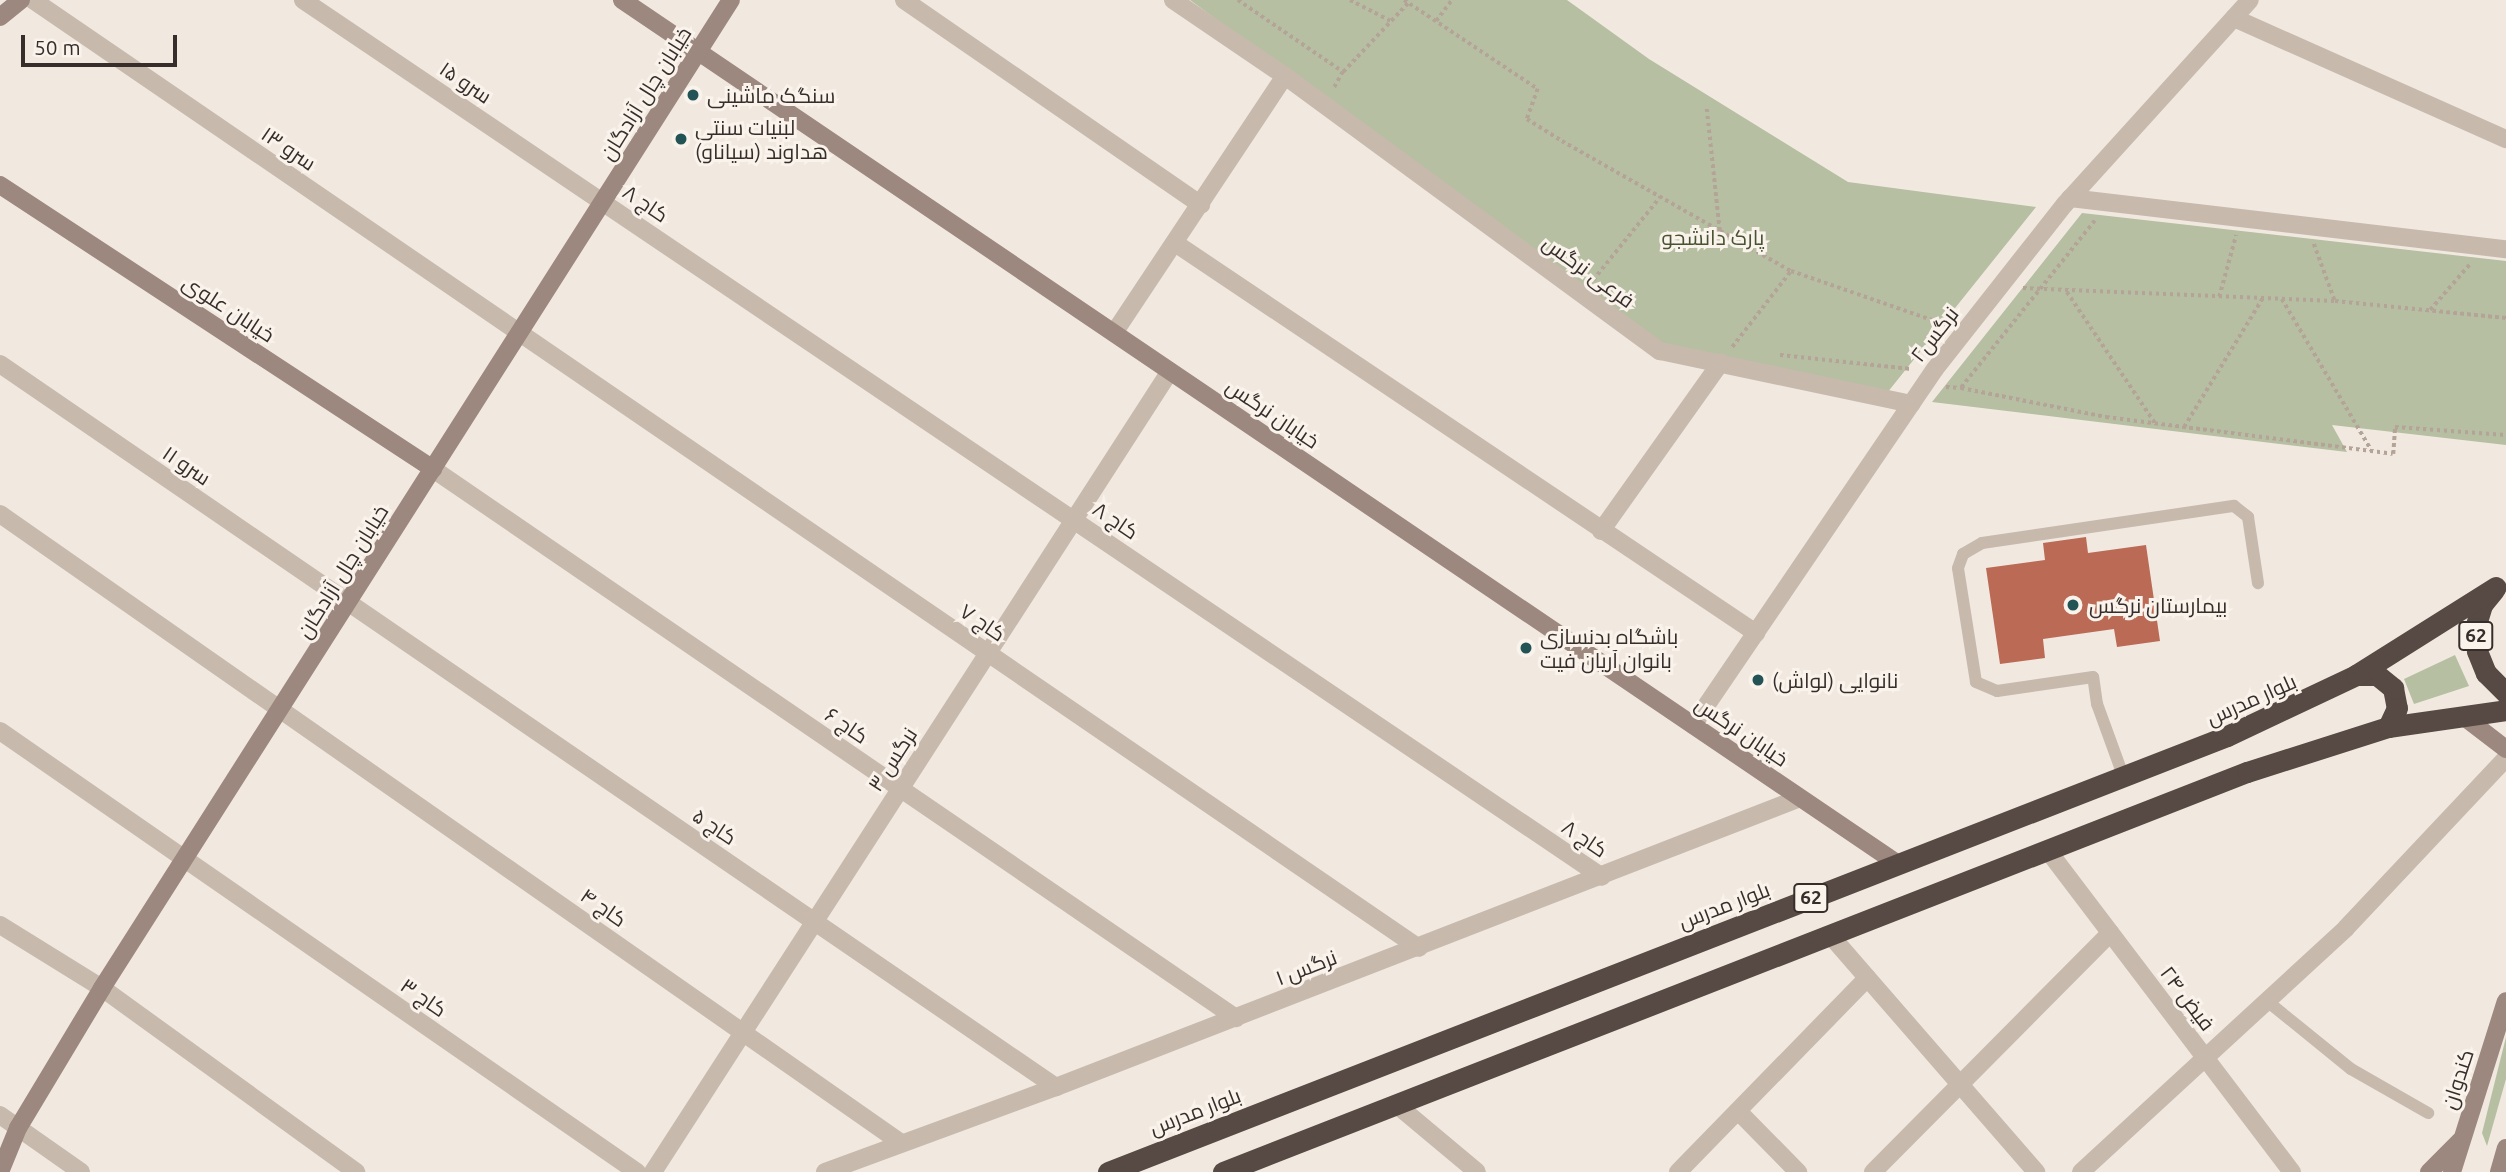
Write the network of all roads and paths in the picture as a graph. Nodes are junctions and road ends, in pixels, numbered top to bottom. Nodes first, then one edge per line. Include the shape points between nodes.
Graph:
1 (21, 0) edge
2 (33, 0) edge
3 (303, 0) edge
4 (622, 0) edge
5 (731, 0) edge
6 (904, 0) edge
7 (1173, 0) edge
8 (1238, 0) edge
9 (1350, 0) edge
10 (1452, 0) edge
11 (2250, 0) edge
12 (1406, 1) edge
13 (0, 17) edge
14 (2234, 18) junction
15 (1391, 21) junction
16 (1436, 21) junction
17 (699, 52) junction
18 (1343, 72) junction
19 (1285, 76) junction
20 (1332, 93) dead end
21 (1707, 109) dead end
22 (2505, 137) edge
23 (0, 185) edge
24 (1660, 197) junction
25 (2070, 198) junction
26 (603, 202) junction
27 (1201, 205) junction
28 (2100, 215) dead end
29 (2241, 219) junction
30 (2311, 228) junction
31 (1720, 231) junction
32 (1175, 243) junction
33 (2486, 247) junction
34 (2506, 249) edge
35 (1791, 271) junction
36 (2002, 284) junction
37 (1600, 291) dead end
38 (2039, 291) junction
39 (2067, 292) junction
40 (2219, 297) junction
41 (2262, 299) junction
42 (2282, 299) junction
43 (2335, 301) junction
44 (2430, 310) junction
45 (2506, 318) edge
46 (1955, 321) dead end
47 (1951, 327) junction
48 (520, 333) junction
49 (1114, 333) junction
50 (1943, 337) dead end
51 (1743, 351) dead end
52 (1770, 354) dead end
53 (1725, 356) junction
54 (0, 364) edge
55 (1918, 369) dead end
56 (1170, 371) junction
57 (1911, 404) junction
58 (2155, 423) junction
59 (2184, 427) junction
60 (2506, 436) edge
61 (2372, 451) junction
62 (433, 469) junction
63 (0, 514) edge
64 (1074, 520) junction
65 (1601, 531) junction
66 (2258, 583) dead end
67 (2501, 583) edge
68 (348, 603) junction
69 (1756, 633) junction
70 (988, 653) junction
71 (2356, 675) junction
72 (2506, 693) edge
73 (282, 710) junction
74 (2506, 710) edge
75 (2463, 716) junction
76 (1693, 725) junction
77 (2388, 727) junction
78 (0, 731) edge
79 (2506, 749) edge
80 (2506, 758) edge
81 (2124, 778) junction
82 (900, 789) junction
83 (1800, 797) junction
84 (2049, 852) junction
85 (186, 860) junction
86 (1898, 864) junction
87 (1602, 877) junction
88 (814, 922) junction
89 (0, 925) edge
90 (2110, 933) junction
91 (1831, 936) junction
92 (1419, 947) junction
93 (1867, 978) junction
94 (102, 989) junction
95 (2506, 1000) edge
96 (2267, 1001) junction
97 (1236, 1018) junction
98 (743, 1032) junction
99 (2205, 1058) junction
100 (1961, 1084) junction
101 (1056, 1087) junction
102 (1397, 1105) junction
103 (1738, 1111) junction
104 (2428, 1113) dead end
105 (0, 1115) edge
106 (18, 1128) junction
107 (2460, 1141) junction
108 (901, 1142) junction
109 (2506, 1148) edge
110 (0, 1172) edge
111 (81, 1172) edge
112 (356, 1172) edge
113 (637, 1172) edge
114 (653, 1172) edge
115 (825, 1172) edge
116 (1108, 1172) edge
117 (1223, 1172) edge
118 (1477, 1172) edge
119 (1678, 1172) edge
120 (1798, 1172) edge
121 (1873, 1172) edge
122 (2036, 1172) edge
123 (2081, 1172) edge
124 (2292, 1172) edge
125 (2429, 1172) edge
126 (2452, 1172) edge
127 (2499, 1172) edge

1 - 13 street
2 - 48 street, سرو ۱۳
3 - 26 street, سرو ۱۵
4 - 17 street, خیابان نرگس
5 - 17 street, خیابان چال آزادگان
6 - 27 street
7 - 19 street, فرعی نرگس
8 - 18 path
9 - 15 path
10 - 16 path
11 - 14 street, نرگس۲
12 - 15 path
12 - 16 path
14 - 22 street
14 - 25 street, نرگس۲
15 - 18 path
16 - 24 path via 1538,89 1527,118
17 - 26 street, خیابان چال آزادگان
17 - 49 street, خیابان نرگس
18 - 20 path
19 - 27 street
19 - 53 street, فرعی نرگس via 1660,351
21 - 31 path
23 - 62 street, خیابان علوی
24 - 31 path
24 - 37 path via 1590,284
25 - 29 street
25 - 36 street, نرگس۲
26 - 48 street, خیابان چال آزادگان
26 - 64 street, کاج ۸
27 - 32 street
28 - 38 path
29 - 30 street
29 - 40 path
30 - 33 street
30 - 43 path
31 - 35 path
32 - 49 street
32 - 65 street
33 - 34 street
33 - 44 path
35 - 47 path
35 - 53 path
36 - 38 path
36 - 57 street, نرگس۲
38 - 39 path
38 - 58 path via 1961,388
39 - 40 path
39 - 58 path
40 - 41 path
41 - 42 path
41 - 59 path
42 - 43 path
42 - 61 path
43 - 44 path
44 - 45 path
46 - 47 path
47 - 50 path
48 - 62 street, خیابان چال آزادگان
48 - 70 street, کاج ۷
49 - 56 street, خیابان نرگس
51 - 53 path
52 - 55 path
53 - 57 street, فرعی نرگس
53 - 65 street
54 - 68 street, سرو ۱۱
56 - 64 street, نرگس ۳
56 - 76 street, خیابان نرگس
57 - 69 street, نرگس۲
58 - 59 path
59 - 61 path
60 - 61 path via 2395,427 2393,454
62 - 68 street, خیابان چال آزادگان
62 - 82 street, کاج ۶
63 - 73 street, کاج ۴
64 - 70 street, نرگس ۳
64 - 87 street, کاج ۸
65 - 69 street
66 - 81 lane via 2248,517 2234,506 1982,543 1963,554 1958,568 1976,682 1997,691 2093,677 2096,704
67 - 71 highway, بلوار مدرس / 62
67 - 72 highway, 62 via 2482,606 2475,628 2477,652 2486,673
68 - 73 street, خیابان چال آزادگان
68 - 88 street, کاج ۵
69 - 76 street, نرگس۲
70 - 82 street, نرگس ۳
70 - 92 street, کاج ۷
71 - 77 highway via 2377,675 2393,688 2398,708
71 - 81 highway, بلوار مدرس / 62 via 2283,712
73 - 85 street, خیابان چال آزادگان
73 - 98 street, کاج ۴
74 - 75 highway, 62
75 - 77 highway, 62
75 - 79 street
76 - 83 street, خیابان نرگس
77 - 84 highway, 62 via 2247,772
78 - 85 street, کاج ۳
80 - 96 street via 2346,928
81 - 86 highway, بلوار مدرس / 62
82 - 88 street, نرگس ۳
82 - 97 street, کاج ۶
83 - 86 street, خیابان نرگس
83 - 87 street, نرگس ۱
84 - 90 street, فیض ۲۴
84 - 91 highway, 62
85 - 94 street, خیابان چال آزادگان
85 - 113 street, کاج ۳
86 - 116 highway, بلوار مدرس / 62
87 - 92 street, نرگس ۱
88 - 98 street, نرگس ۳
88 - 101 street, کاج ۵
89 - 94 street
90 - 99 street, فیض ۲۴
90 - 100 street
91 - 93 street
91 - 102 highway, 62
92 - 97 street, نرگس ۱
93 - 100 street
93 - 103 street
94 - 106 street, خیابان چال آزادگان
94 - 112 street
95 - 107 street, کندوان
96 - 99 street
96 - 104 lane via 2351,1069
97 - 101 street, نرگس ۱
98 - 108 street, کاج ۴
98 - 114 street, نرگس ۳
99 - 123 street
99 - 124 street, فیض ۲۴
100 - 121 street
100 - 122 street
101 - 108 street, نرگس ۱
102 - 117 highway, 62
102 - 118 street
103 - 119 street
103 - 120 street
105 - 106 street
106 - 110 street, خیابان چال آزادگان
106 - 111 street
107 - 125 street
107 - 126 street, کندوان
108 - 115 street, نرگس ۱
109 - 127 street

